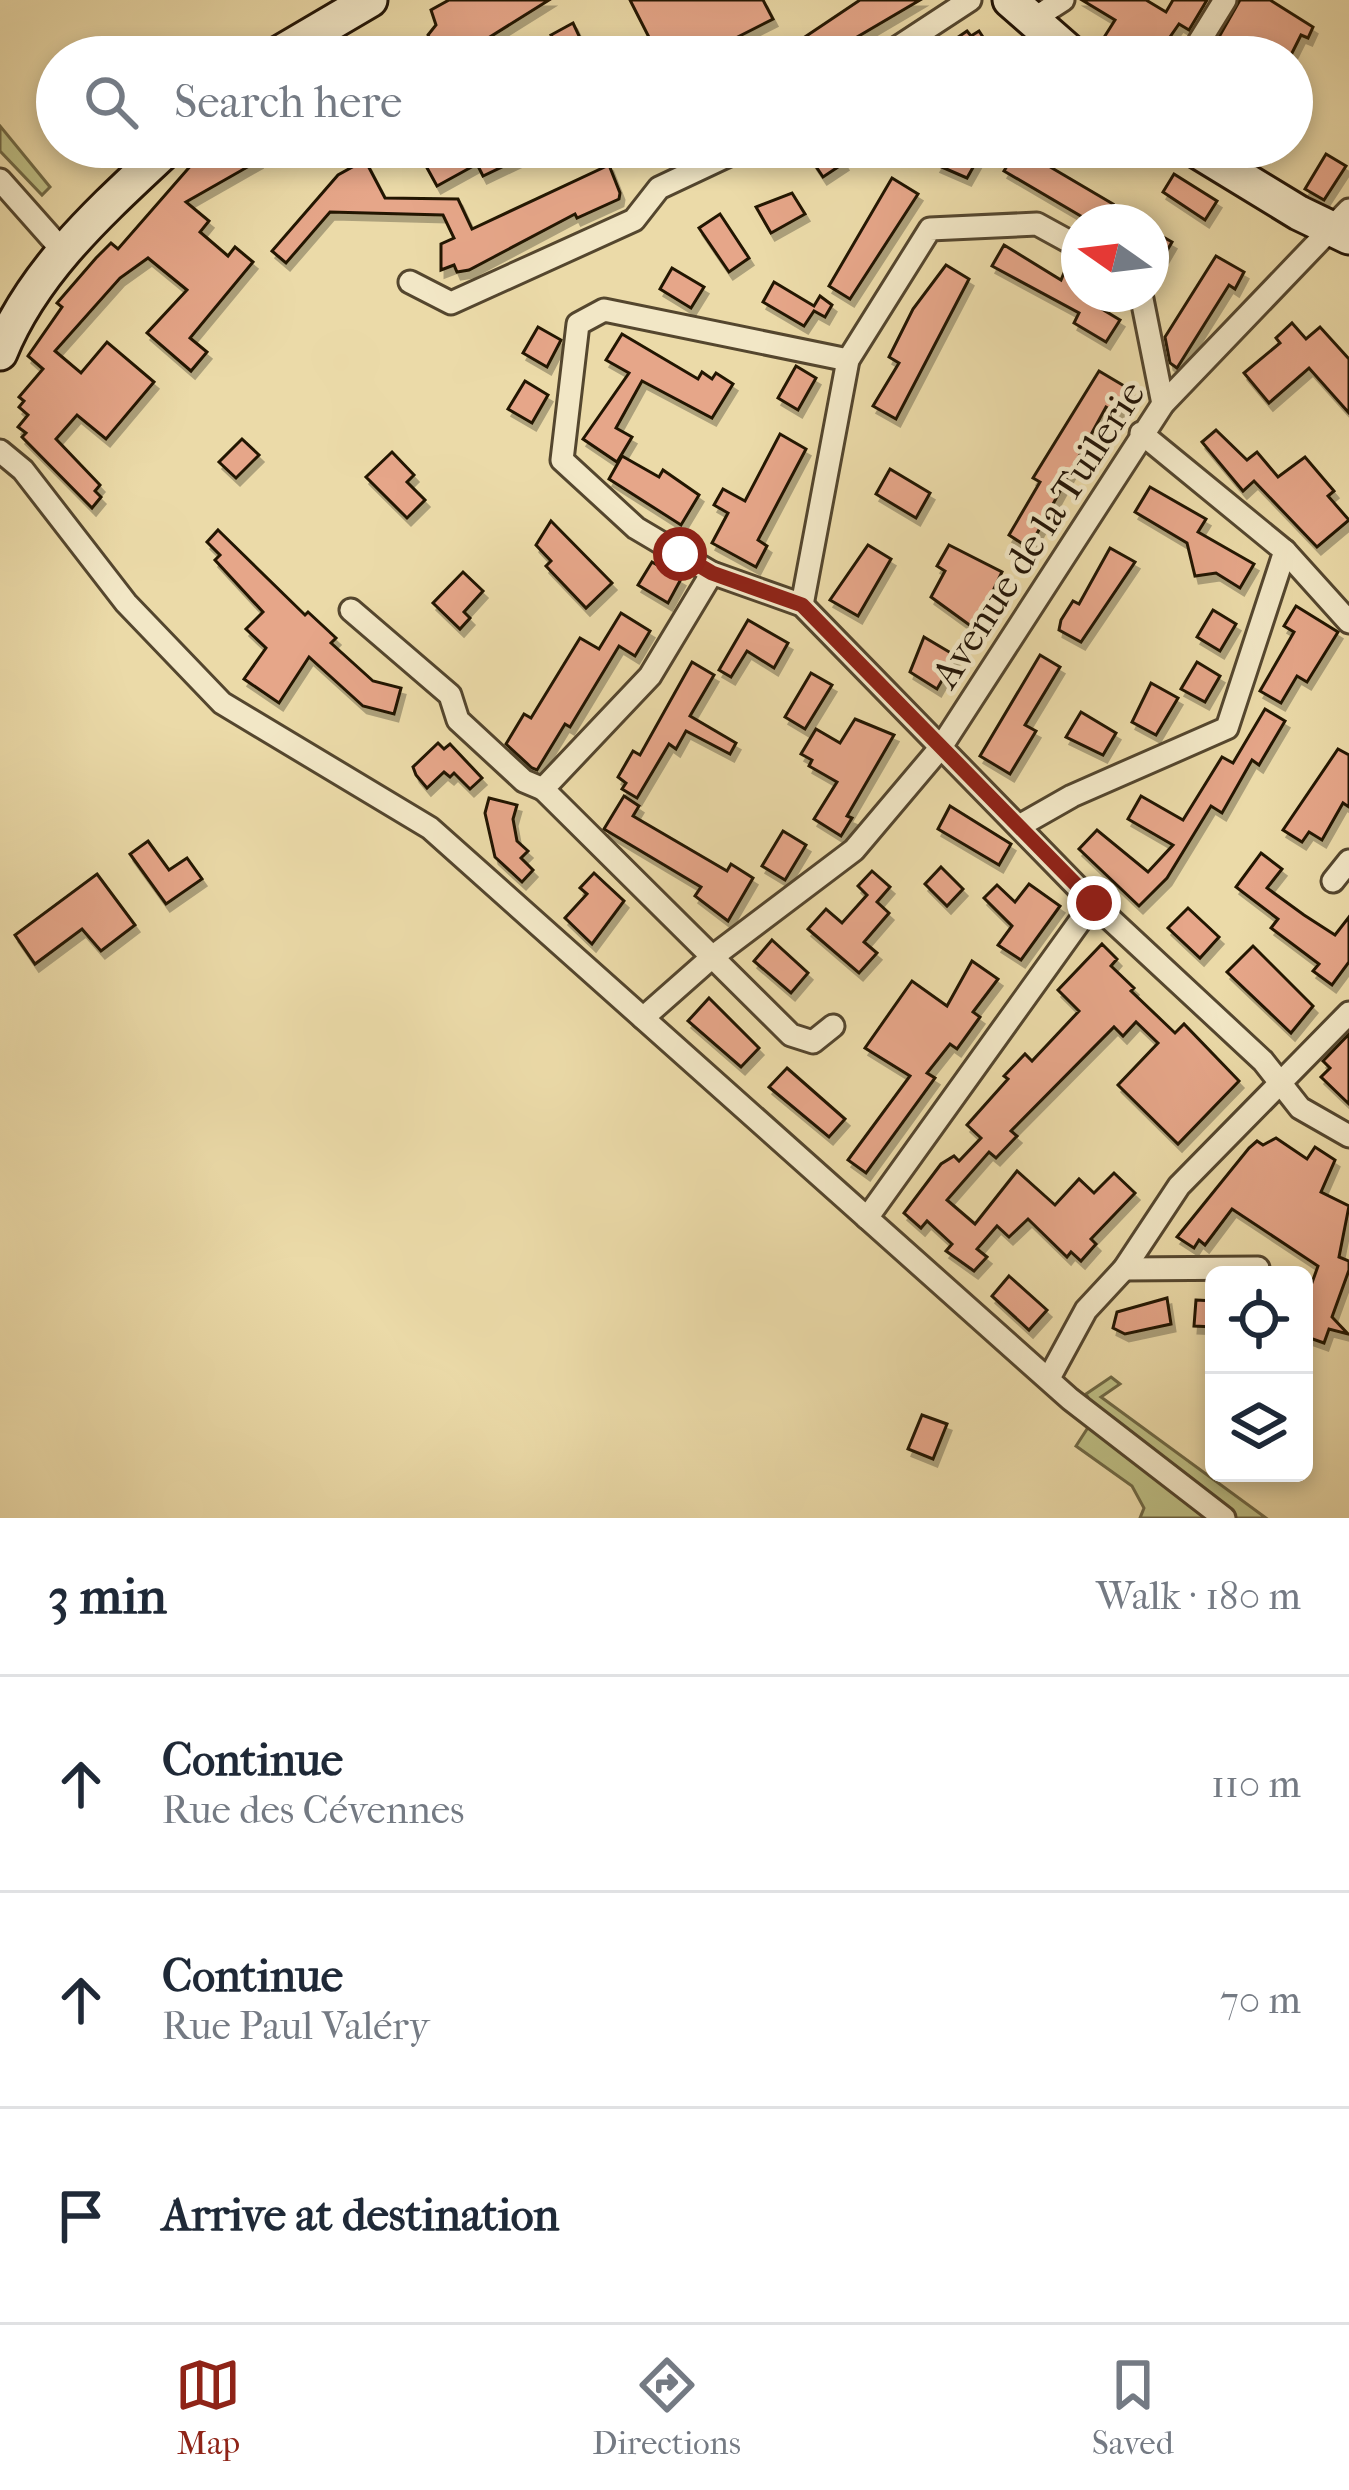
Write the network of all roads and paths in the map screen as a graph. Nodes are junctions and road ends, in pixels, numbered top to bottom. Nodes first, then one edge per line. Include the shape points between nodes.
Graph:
1 (370, 0) edge
2 (970, 0) edge
3 (1063, 0) edge
4 (1226, 0) edge
5 (1021, 10) edge
6 (309, 36) edge
7 (915, 36) edge
8 (1051, 36) edge
9 (1203, 36) edge
10 (148, 168) edge
11 (701, 168) edge
12 (1231, 168) edge
13 (0, 180) edge
14 (1343, 226) edge
15 (1061, 237) edge
16 (63, 251) junction
17 (410, 282) dead end
18 (1145, 312) edge
19 (0, 353) edge
20 (848, 360) junction
21 (1163, 404) junction
22 (1141, 433) junction
23 (0, 452) edge
24 (1285, 551) junction
25 (712, 573) junction
26 (802, 605) junction
27 (351, 610) dead end
28 (1349, 622) edge
29 (941, 747) junction
30 (543, 789) junction
31 (1021, 825) junction
32 (1349, 862) edge
33 (1333, 881) dead end
34 (1094, 903) junction
35 (711, 958) junction
36 (1349, 1013) edge
37 (643, 1018) junction
38 (833, 1026) dead end
39 (1279, 1084) junction
40 (1349, 1136) edge
41 (867, 1217) junction
42 (1205, 1268) edge
43 (1124, 1269) junction
44 (1049, 1378) junction
45 (1224, 1518) edge

1 - 6 street
2 - 7 street
3 - 5 street
4 - 9 street
5 - 8 street
10 - 16 street
11 - 17 street via 659,188 634,220 451,303
12 - 14 street
13 - 16 street
14 - 21 street, Avenue de la Tuilerie
15 - 20 street via 1037,224 930,229
16 - 19 street via 14,317
18 - 21 street
20 - 25 street via 604,310 578,324 562,460 621,518
20 - 26 street
21 - 22 street, Avenue de la Tuilerie
22 - 24 street
22 - 29 street, Avenue de la Tuilerie
23 - 37 street via 222,703 430,828
24 - 28 street
24 - 31 street via 1227,728
25 - 26 street
25 - 30 street via 650,676
26 - 29 street
27 - 30 street via 450,694 458,720 524,782
29 - 31 street
29 - 35 street, Avenue de la Tuilerie via 854,850
30 - 35 street
31 - 34 street
32 - 33 street
34 - 39 street
34 - 41 street
35 - 37 street, Avenue de la Tuilerie
35 - 38 street via 791,1035 813,1042
36 - 39 street
37 - 41 street
39 - 40 street via 1300,1108
39 - 43 street via 1180,1186
41 - 44 street
42 - 43 street
43 - 44 street via 1087,1310
44 - 45 street

